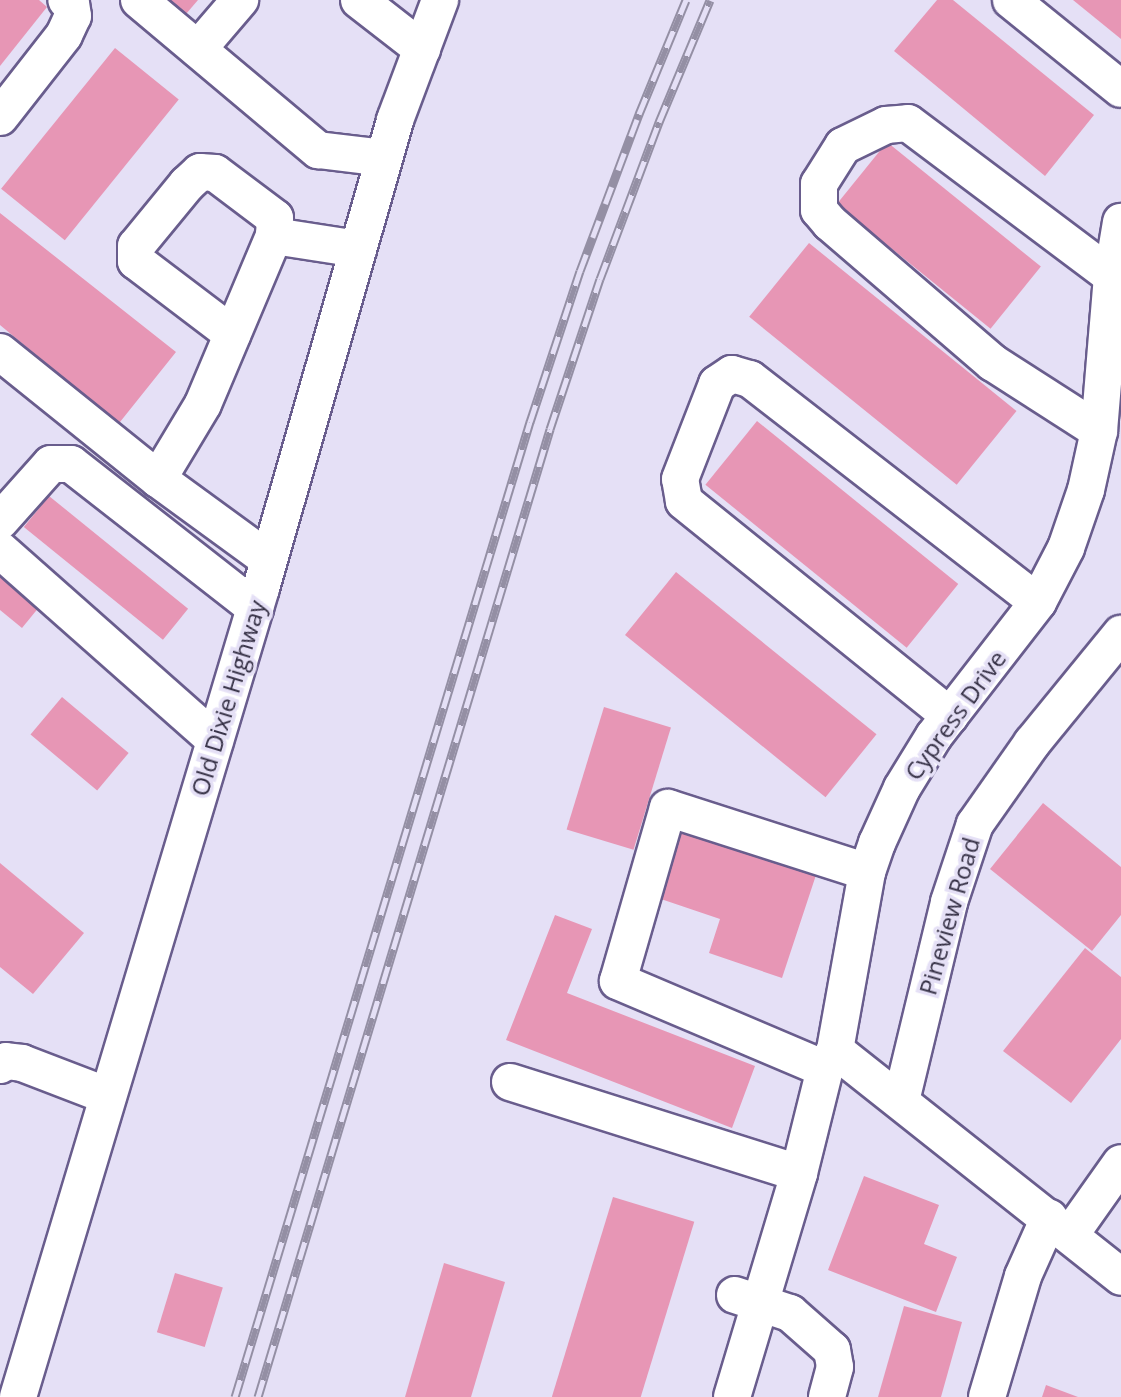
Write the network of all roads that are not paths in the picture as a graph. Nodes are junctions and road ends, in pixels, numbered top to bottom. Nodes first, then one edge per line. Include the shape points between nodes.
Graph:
1 (66, 0) edge
2 (139, 0) edge
3 (240, 0) edge
4 (359, 0) edge
5 (440, 0) edge
6 (1011, 0) edge
7 (198, 49) junction
8 (422, 49) junction
9 (1121, 89) edge
10 (0, 117) edge
11 (384, 158) junction
12 (1121, 222) edge
13 (274, 236) junction
14 (358, 249) junction
15 (1112, 276) junction
16 (232, 334) junction
17 (0, 352) edge
18 (1099, 431) junction
19 (158, 479) junction
20 (0, 521) edge
21 (0, 550) edge
22 (269, 560) junction
23 (1038, 602) junction
24 (255, 608) junction
25 (1121, 634) edge
26 (950, 716) junction
27 (215, 740) junction
28 (867, 872) junction
29 (830, 1060) junction
30 (0, 1065) edge
31 (510, 1082) dead end
32 (108, 1096) junction
33 (901, 1101) junction
34 (1121, 1163) edge
35 (799, 1173) junction
36 (1060, 1227) junction
37 (1121, 1277) edge
38 (748, 1300) junction
39 (0, 1391) edge
40 (7, 1397) edge
41 (18, 1397) edge
42 (732, 1397) edge
43 (827, 1397) edge
44 (987, 1397) edge

1 - 10 street via 73,16 64,35
2 - 7 street
3 - 7 street
4 - 8 street
5 - 8 street, Old Dixie Highway
6 - 9 street
7 - 11 street via 318,150
8 - 11 street, Old Dixie Highway
11 - 14 street, Old Dixie Highway
12 - 15 street, Cypress Drive
13 - 14 street
13 - 16 street
13 - 16 street via 275,218 215,173 200,172 136,246 136,261
14 - 22 street, Old Dixie Highway
15 - 18 street, Cypress Drive
15 - 18 street via 908,123 886,125 843,146 819,184 819,210 830,223 993,363
16 - 19 street via 203,404
17 - 19 street
18 - 23 street, Cypress Drive via 1066,548
19 - 22 street
20 - 24 street via 51,464 71,464
21 - 27 street
22 - 24 street, Old Dixie Highway
23 - 26 street, Cypress Drive
23 - 26 street via 750,379 732,374 717,384 680,479 684,501
24 - 27 street, Old Dixie Highway
25 - 33 street, Pineview Road via 1032,743 975,824 949,902
26 - 28 street, Cypress Drive via 902,788
27 - 32 street, Old Dixie Highway
28 - 29 street, Cypress Drive
28 - 29 street via 668,808 618,981
29 - 33 street
29 - 35 street, Cypress Drive
30 - 32 street via 22,1063
31 - 35 street
32 - 41 street, Old Dixie Highway
33 - 36 street
34 - 36 street
35 - 38 street, Cypress Drive
36 - 37 street
36 - 44 street via 1023,1276
38 - 42 street, Cypress Drive
38 - 43 street via 790,1313 832,1350 835,1367
39 - 40 street

